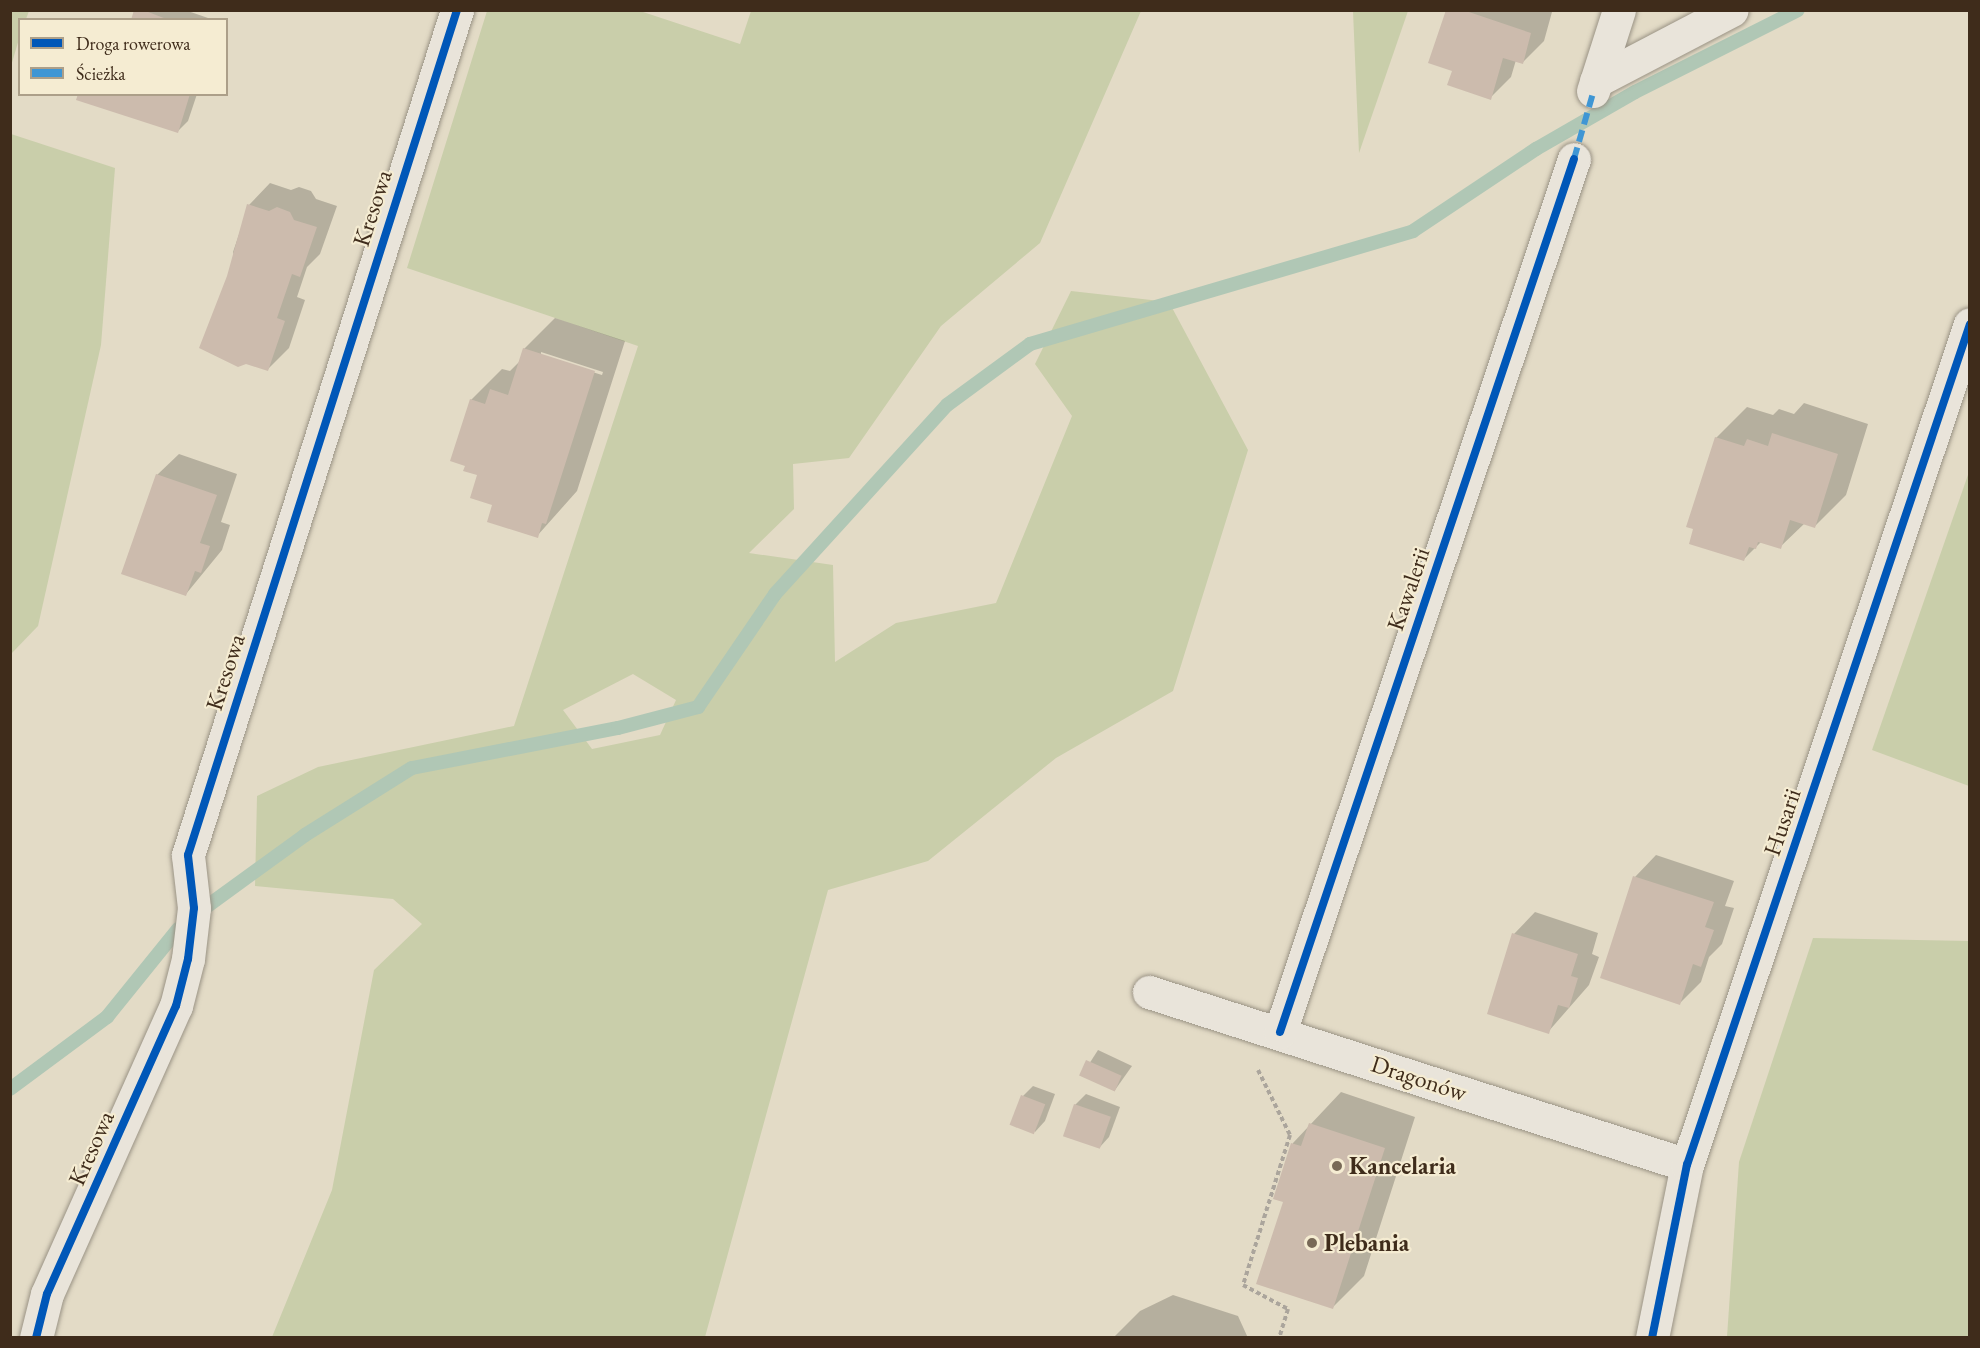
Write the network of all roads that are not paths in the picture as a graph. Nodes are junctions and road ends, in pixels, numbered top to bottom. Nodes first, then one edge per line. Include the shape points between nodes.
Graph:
1 (457, 10) edge
2 (1619, 10) edge
3 (1732, 10) edge
4 (1574, 159) dead end
5 (1970, 324) edge
6 (1149, 992) dead end
7 (1280, 1032) junction
8 (1688, 1165) junction
9 (36, 1338) edge
10 (1652, 1338) edge

1 - 9 street, Kresowa via 188,855 194,908 188,959 176,1006 46,1294
2 - 3 street via 1595,87
4 - 7 street, Kawalerii
5 - 8 street, Husarii
6 - 7 street, Dragonów
7 - 8 street, Dragonów
8 - 10 street, Husarii

